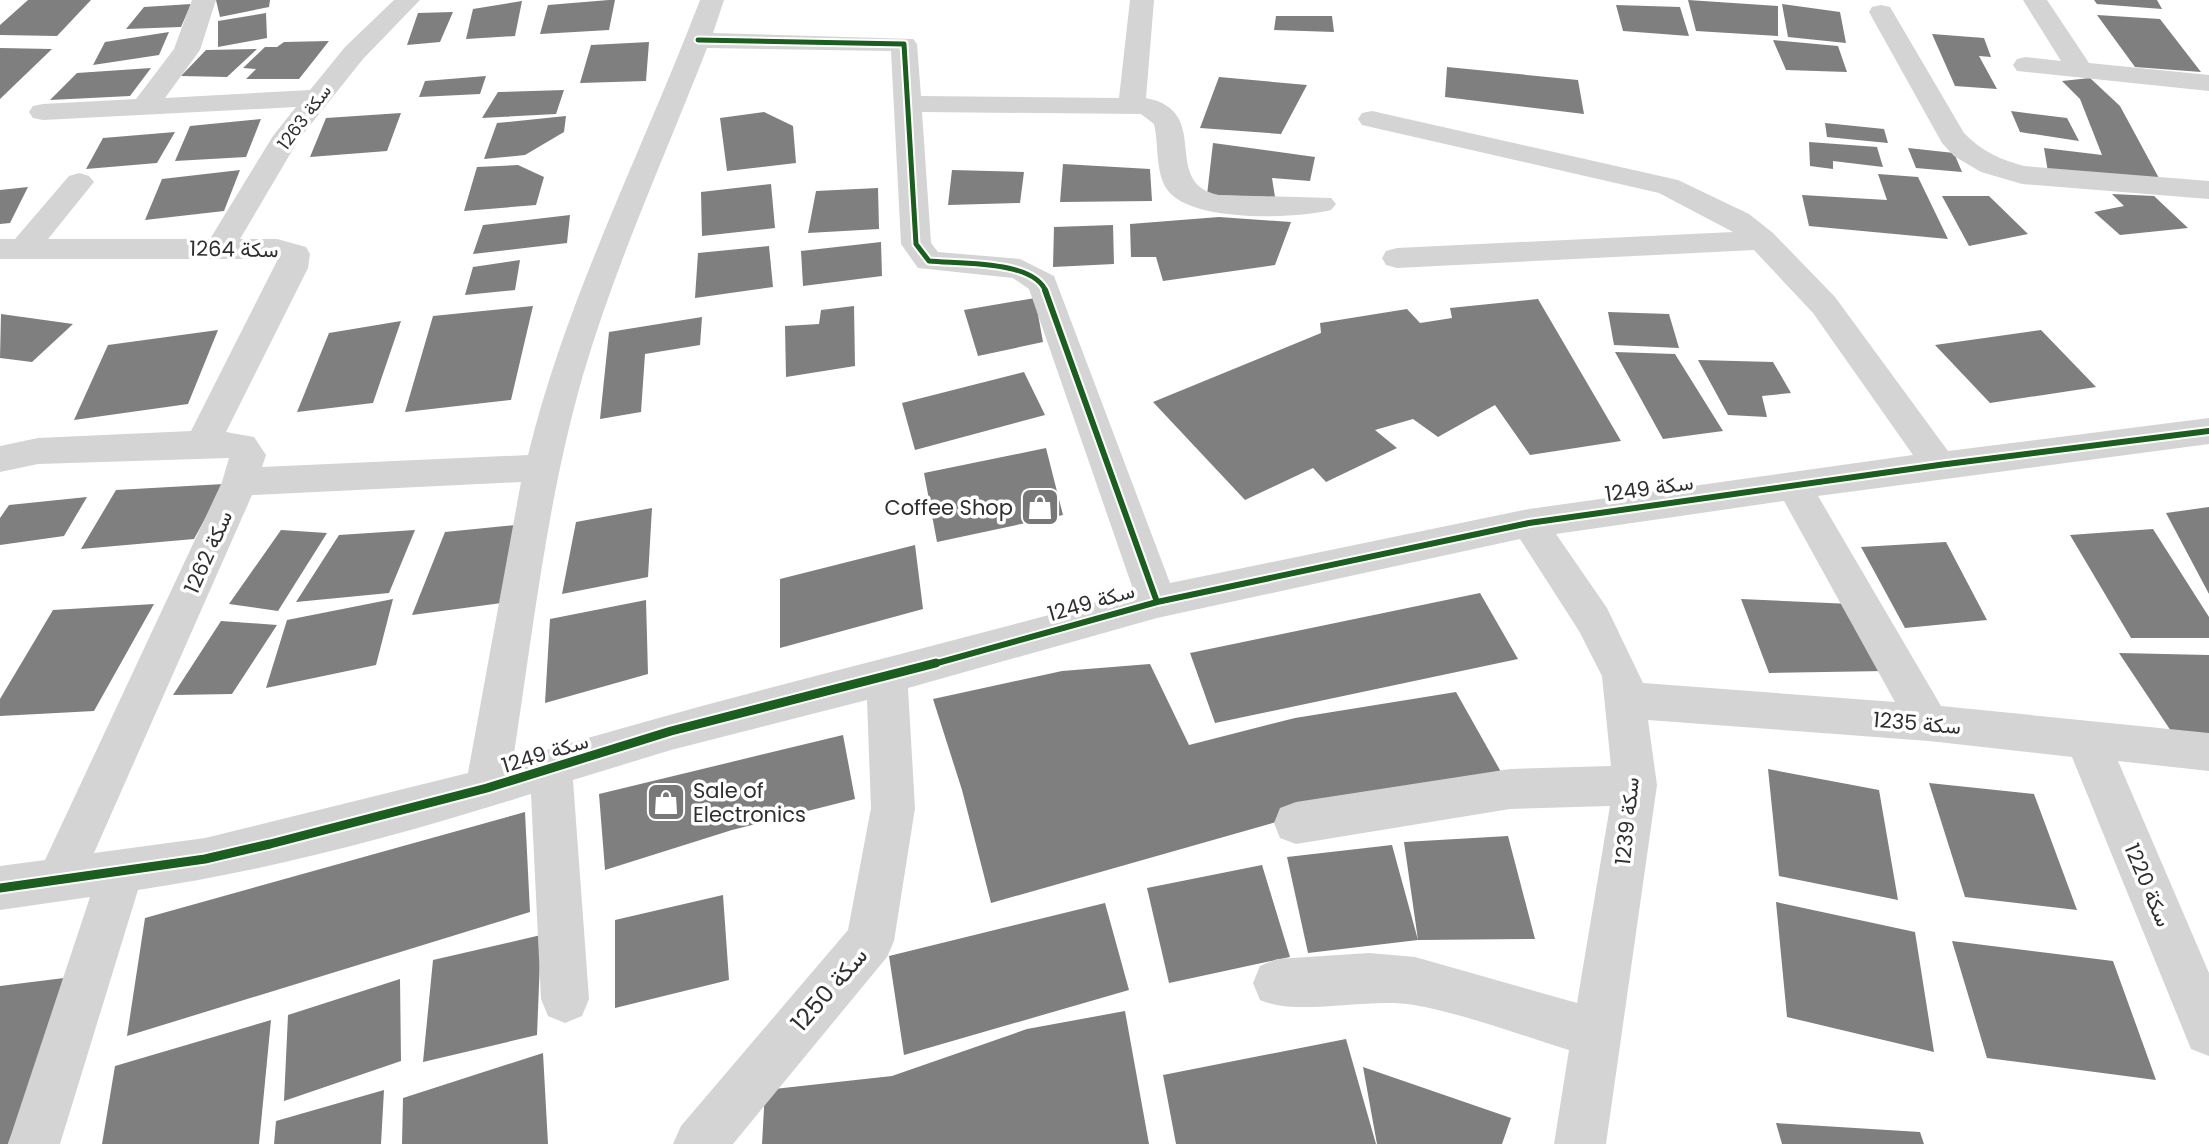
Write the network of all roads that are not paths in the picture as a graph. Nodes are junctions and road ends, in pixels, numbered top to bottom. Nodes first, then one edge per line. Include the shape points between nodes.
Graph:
1 (204, 0) edge
2 (408, 0) edge
3 (712, 0) edge
4 (1142, 0) edge
5 (2035, 0) edge
6 (1881, 12) dead end
7 (698, 40) junction
8 (2026, 65) dead end
9 (2080, 70) junction
10 (2209, 83) edge
11 (319, 97) junction
12 (909, 104) junction
13 (1132, 104) junction
14 (144, 107) junction
15 (43, 112) dead end
16 (1371, 119) dead end
17 (79, 183) dead end
18 (2209, 190) edge
19 (1321, 204) dead end
20 (1762, 240) junction
21 (12, 248) edge
22 (219, 249) junction
23 (1397, 258) dead end
24 (2209, 431) edge
25 (202, 444) junction
26 (0, 459) edge
27 (1938, 465) junction
28 (543, 468) junction
29 (240, 482) junction
30 (1794, 486) junction
31 (1529, 523) junction
32 (1157, 602) junction
33 (887, 677) junction
34 (1624, 700) junction
35 (1929, 723) junction
36 (2087, 740) junction
37 (2209, 752) edge
38 (551, 770) junction
39 (1635, 785) junction
40 (487, 788) junction
41 (1296, 823) dead end
42 (121, 871) junction
43 (59, 880) junction
44 (0, 888) edge
45 (1277, 983) dead end
46 (565, 999) dead end
47 (2209, 1031) edge
48 (1597, 1033) junction
49 (34, 1144) edge
50 (699, 1144) edge
51 (1580, 1144) edge

1 - 14 street via 187,50
2 - 11 street, سكة 1263 via 354,53
3 - 7 street
4 - 13 street
5 - 9 street
6 - 18 street via 1952,137 1991,166 2022,174
7 - 12 street via 904,44
7 - 28 street via 597,285 566,376
8 - 9 street
9 - 10 street
11 - 14 street
11 - 22 street, سكة 1263 via 287,136
12 - 13 street
12 - 32 street via 916,244 929,261 1020,269 1043,283
13 - 19 street via 1158,110 1166,118 1179,185 1189,195 1210,202
14 - 15 street
16 - 20 street via 1668,186 1738,221
17 - 21 street
20 - 23 street
20 - 27 street via 1824,305
21 - 22 street, سكة 1264
22 - 25 street, سكة 1264 via 289,250 295,261
24 - 27 street, سكة 1249
25 - 26 street, سكة 1262 via 38,451
25 - 29 street, سكة 1262 via 246,449
27 - 30 street, سكة 1249
28 - 29 street
28 - 40 street
29 - 43 street, سكة 1262
30 - 31 street, سكة 1249
30 - 35 street
31 - 32 street, سكة 1249
31 - 34 street, سكة 1239 via 1593,620 1622,676
32 - 33 street, سكة 1249
33 - 38 street, سكة 1249 via 671,731
33 - 50 street, سكة 1250 via 893,808 870,941
34 - 35 street, سكة 1235
34 - 39 street, سكة 1239
35 - 36 street, سكة 1235
36 - 37 street, سكة 1235
36 - 47 street, سكة 1220
38 - 40 street, سكة 1249
38 - 46 street
39 - 41 street via 1510,789
39 - 48 street, سكة 1239
40 - 42 street, سكة 1249 via 205,859
42 - 43 street, سكة 1249
42 - 49 street
43 - 44 street, سكة 1249
45 - 48 street via 1369,977 1415,981
48 - 51 street, سكة 1239

